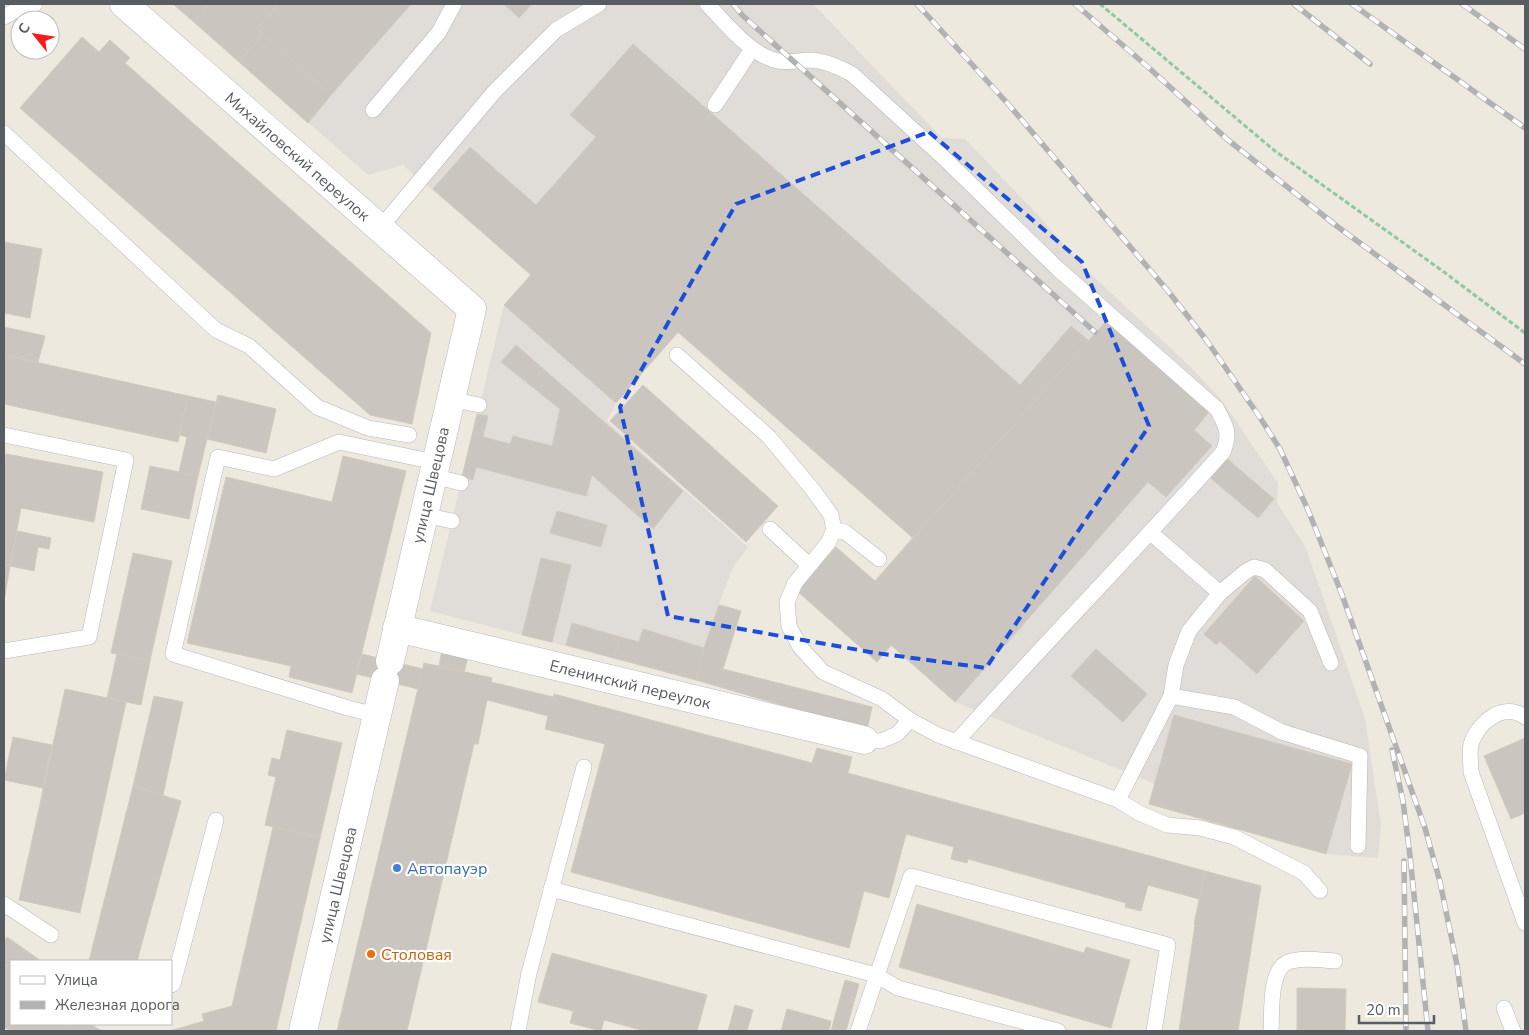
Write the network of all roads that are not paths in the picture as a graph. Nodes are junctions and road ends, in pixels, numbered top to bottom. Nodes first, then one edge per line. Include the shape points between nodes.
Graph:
1 (35, 4) edge
2 (124, 4) edge
3 (454, 4) edge
4 (599, 4) edge
5 (707, 4) edge
6 (4, 18) edge
7 (752, 49) junction
8 (715, 106) dead end
9 (373, 110) dead end
10 (4, 133) edge
11 (380, 228) junction
12 (472, 309) joint
13 (677, 355) dead end
14 (450, 399) junction
15 (479, 405) dead end
16 (4, 435) edge
17 (409, 435) dead end
18 (434, 469) junction
19 (461, 483) dead end
20 (423, 515) junction
21 (452, 521) dead end
22 (770, 529) dead end
23 (834, 530) junction
24 (1151, 532) junction
25 (879, 559) dead end
26 (809, 565) junction
27 (1220, 593) junction
28 (397, 628) junction
29 (4, 651) edge
30 (1331, 663) dead end
31 (1171, 696) junction
32 (376, 715) junction
33 (1525, 716) edge
34 (910, 720) junction
35 (864, 740) joint
36 (956, 742) junction
37 (584, 767) dead end
38 (1118, 800) junction
39 (216, 820) dead end
40 (1358, 846) dead end
41 (551, 889) junction
42 (1320, 891) dead end
43 (4, 904) edge
44 (1525, 923) edge
45 (51, 936) dead end
46 (1335, 961) dead end
47 (876, 974) junction
48 (172, 984) edge
49 (1504, 1008) dead end
50 (1008, 1025) edge
51 (303, 1031) edge
52 (518, 1031) edge
53 (858, 1031) edge
54 (1058, 1031) edge
55 (1154, 1031) edge
56 (1271, 1031) edge
57 (1513, 1031) edge

1 - 6 lane via 20,8
2 - 11 street, Михайловский переулок
3 - 9 lane via 439,32
4 - 11 lane via 556,30 494,92
5 - 7 lane
7 - 8 lane
7 - 24 lane via 774,60 812,60 834,65 852,74 1057,268 1217,408 1226,425 1228,438 1222,452
10 - 17 lane via 216,330 249,346 317,407 368,428
11 - 12 street, Михайловский переулок
12 - 14 street, улица Швецова
13 - 23 lane via 769,437 831,515
14 - 15 lane
14 - 18 street, улица Швецова
16 - 29 lane via 126,460 89,637
18 - 19 lane
18 - 20 street, улица Швецова
18 - 32 lane via 339,442 274,469 218,457 173,654
20 - 21 lane
20 - 28 street, улица Швецова
22 - 26 lane
23 - 25 lane via 845,532
23 - 26 lane via 828,543
24 - 27 lane
24 - 36 lane
26 - 34 lane via 794,583 787,602 789,626 800,648 823,672 882,698
27 - 30 lane via 1254,567 1265,570 1310,611
27 - 31 lane via 1189,631 1176,665
28 - 32 street, улица Швецова
28 - 35 street, Еленинский переулок
31 - 38 lane
31 - 40 lane via 1234,707 1282,732 1360,756
32 - 51 street, улица Швецова
33 - 44 lane via 1503,711 1483,722 1471,745 1471,772
34 - 35 lane via 897,734 881,742
34 - 36 lane
36 - 38 lane
37 - 41 lane
38 - 42 lane via 1167,825 1200,828 1234,837 1304,873
39 - 48 lane
41 - 47 lane
41 - 52 lane via 528,973
43 - 45 lane
46 - 56 lane via 1298,960 1286,963 1277,973 1273,988
47 - 50 lane via 898,988
47 - 53 lane
47 - 55 lane via 911,876 1168,945
49 - 57 lane
50 - 54 lane

